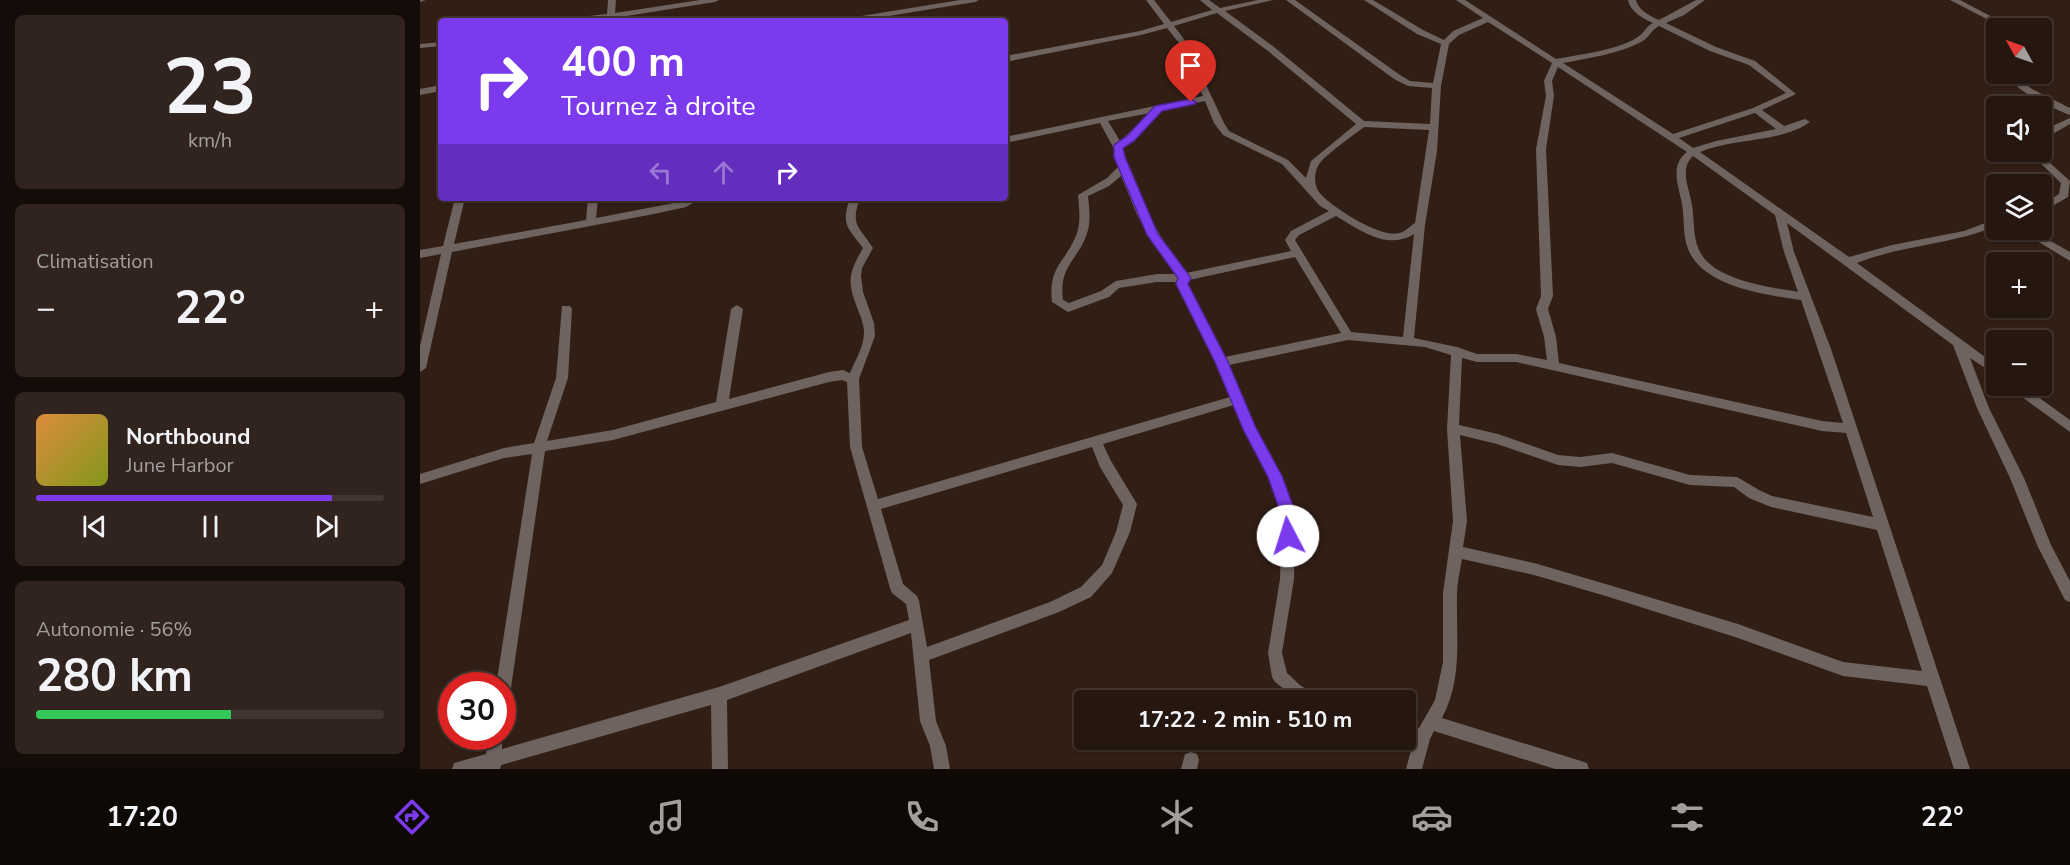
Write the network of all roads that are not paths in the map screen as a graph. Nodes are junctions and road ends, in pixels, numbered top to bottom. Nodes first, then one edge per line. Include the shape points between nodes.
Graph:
1 (612, 0) edge
2 (715, 0) edge
3 (975, 0) edge
4 (1150, 0) edge
5 (1204, 0) edge
6 (1269, 0) edge
7 (1290, 0) edge
8 (1368, 0) edge
9 (1460, 0) edge
10 (1632, 0) edge
11 (1701, 0) edge
12 (1953, 0) edge
13 (1220, 10) junction
14 (610, 18) edge
15 (616, 18) edge
16 (869, 18) edge
17 (1490, 18) junction
18 (1989, 18) edge
19 (1660, 23) junction
20 (1169, 26) junction
21 (1445, 43) junction
22 (438, 44) edge
23 (420, 46) edge
24 (1008, 58) edge
25 (1557, 61) junction
26 (2020, 84) edge
27 (1437, 86) junction
28 (438, 89) edge
29 (420, 92) edge
30 (1208, 98) junction
31 (1159, 108) junction
32 (1756, 110) junction
33 (2070, 112) edge
34 (1103, 120) junction
35 (2070, 121) edge
36 (1805, 122) dead end
37 (1362, 124) junction
38 (1434, 127) junction
39 (2052, 129) edge
40 (1783, 130) junction
41 (1672, 137) junction
42 (1008, 139) edge
43 (1118, 147) junction
44 (1692, 153) junction
45 (2045, 162) edge
46 (1123, 167) junction
47 (2068, 182) edge
48 (1312, 191) junction
49 (459, 201) edge
50 (593, 201) edge
51 (688, 201) edge
52 (854, 201) edge
53 (2052, 203) edge
54 (1335, 212) junction
55 (1780, 215) junction
56 (591, 223) junction
57 (1420, 225) junction
58 (1986, 226) edge
59 (2041, 240) edge
60 (445, 249) junction
61 (1297, 253) junction
62 (420, 254) edge
63 (2070, 257) edge
64 (1848, 262) junction
65 (1184, 278) junction
66 (1806, 297) junction
67 (566, 309) dead end
68 (737, 309) dead end
69 (1348, 336) junction
70 (1408, 341) junction
71 (1958, 341) junction
72 (1458, 351) junction
73 (1222, 362) junction
74 (1986, 363) edge
75 (1553, 366) junction
76 (420, 368) edge
77 (853, 379) junction
78 (2028, 396) edge
79 (1239, 399) junction
80 (722, 406) junction
81 (2070, 427) edge
82 (1850, 428) junction
83 (1453, 429) junction
84 (1096, 441) junction
85 (539, 447) junction
86 (420, 479) edge
87 (872, 507) junction
88 (1881, 525) junction
89 (1455, 551) junction
90 (2070, 595) edge
91 (917, 624) junction
92 (921, 656) junction
93 (506, 672) edge
94 (1932, 679) junction
95 (1295, 690) edge
96 (719, 695) junction
97 (1427, 729) junction
98 (1416, 732) edge
99 (493, 764) edge
100 (460, 769) edge
101 (720, 769) edge
102 (942, 769) edge
103 (1414, 769) edge
104 (1581, 769) edge
105 (1962, 769) edge

1 - 14 street
2 - 15 street
3 - 16 street
4 - 20 street
5 - 13 street
6 - 13 street
7 - 27 street via 1396,77 1408,83
8 - 21 street
9 - 17 street
10 - 19 street via 1640,12
11 - 19 street
12 - 18 street
13 - 20 street
13 - 37 street
17 - 21 street via 1456,33
17 - 25 street
19 - 25 street via 1634,42 1595,55
19 - 32 street via 1752,63 1792,94
20 - 24 street
20 - 30 street via 1183,43 1187,62
21 - 27 street
22 - 23 street
25 - 41 street
25 - 75 street via 1548,81 1550,96 1541,149 1547,296 1542,309
26 - 33 street
27 - 38 street
28 - 29 street
30 - 31 street
30 - 48 street via 1226,133 1284,162
31 - 34 street
31 - 43 street
32 - 40 street
32 - 41 street
34 - 42 street
34 - 43 street
35 - 39 street
36 - 40 street
37 - 38 street
37 - 48 street via 1314,163 1310,176
38 - 57 street
40 - 44 street via 1718,143
41 - 44 street
43 - 46 street
44 - 55 street
44 - 66 street via 1681,164 1681,176 1697,260 1752,288
45 - 47 street
46 - 65 street via 1153,235
46 - 65 street via 1106,184 1083,195 1083,233 1056,276 1058,302 1068,308 1105,294 1116,285
47 - 53 street via 2064,195
48 - 54 street
49 - 60 street
50 - 56 street
51 - 56 street
52 - 77 street via 850,227 868,248 857,268 855,286 867,313 870,334
54 - 57 street via 1388,237 1401,237
54 - 61 street via 1295,233 1290,240
55 - 64 street
55 - 66 street
56 - 60 street
57 - 70 street
58 - 64 street via 1967,234 1865,254
59 - 63 street
60 - 62 street
60 - 76 street via 435,315
61 - 65 street
61 - 69 street
64 - 71 street
65 - 73 street via 1182,284
66 - 82 street
67 - 85 street via 562,378
68 - 80 street
69 - 70 street
69 - 73 street
70 - 72 street
71 - 74 street
71 - 90 street via 1983,408
72 - 75 street via 1477,358 1516,358
72 - 83 street
73 - 79 street
75 - 82 street via 1822,426
77 - 80 street via 843,375 829,377
77 - 87 street via 855,447
78 - 81 street
79 - 84 street
79 - 95 street via 1289,514 1287,579 1275,652 1280,677
80 - 85 street via 613,435
82 - 88 street
83 - 88 street via 1498,439 1558,460 1612,458 1690,480 1737,482 1771,501
83 - 89 street via 1460,521
84 - 87 street
84 - 92 street via 1131,504 1107,569 1086,592 1054,607
85 - 86 street via 482,459
85 - 93 street
87 - 91 street via 897,588 912,601
88 - 94 street
89 - 94 street via 1609,591 1843,669
89 - 97 street via 1450,593 1451,662 1442,702
91 - 92 street
91 - 96 street
92 - 102 street via 928,721
94 - 105 street
96 - 99 street
96 - 101 street
97 - 98 street
97 - 103 street
97 - 104 street
99 - 100 street

